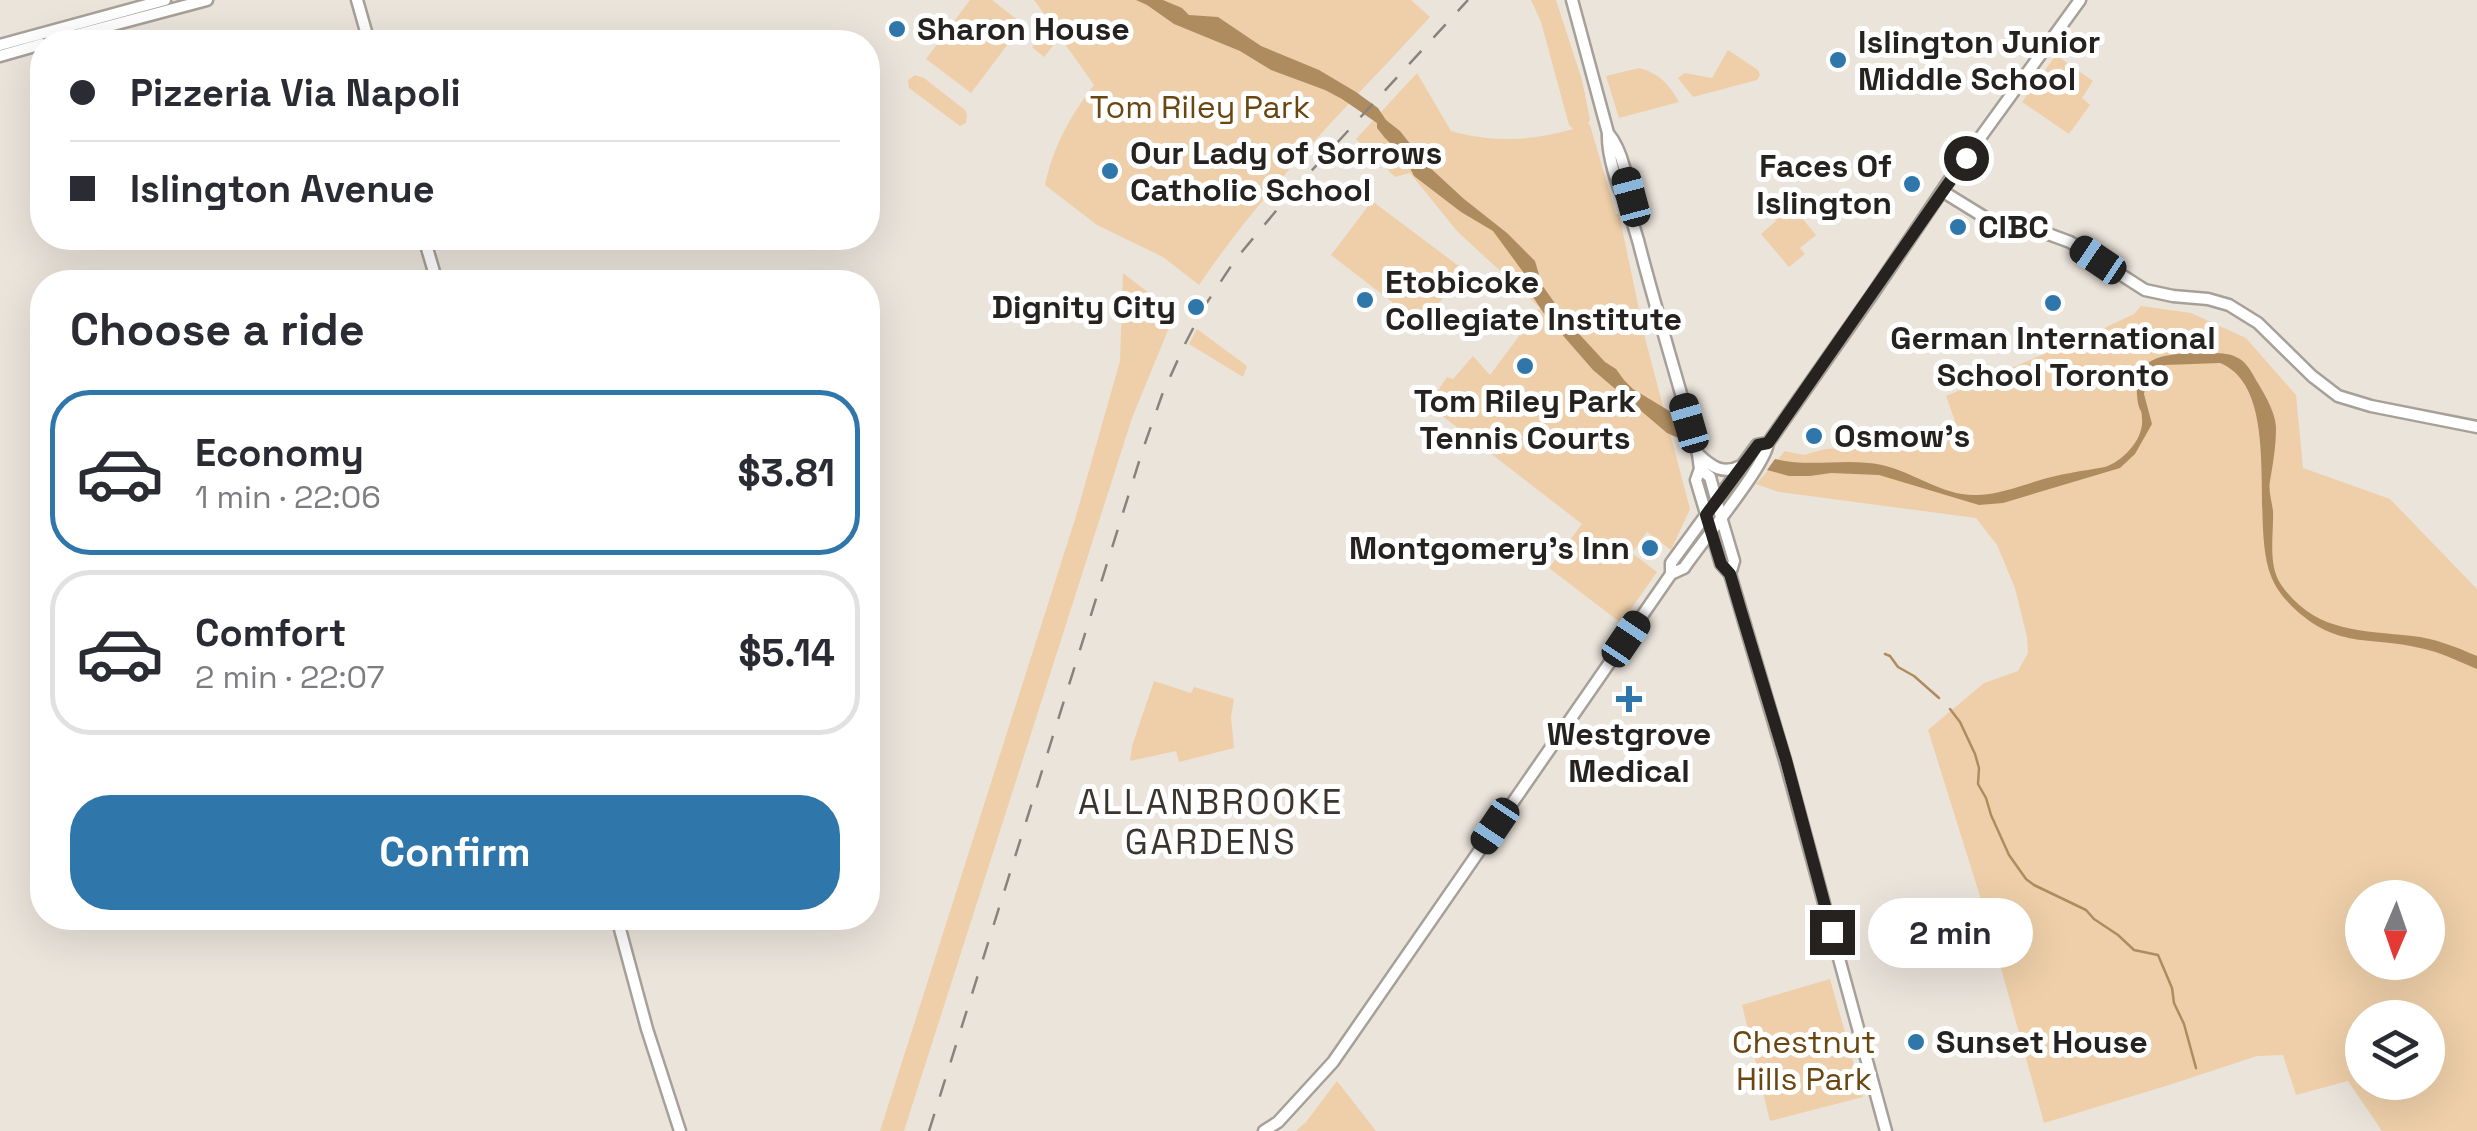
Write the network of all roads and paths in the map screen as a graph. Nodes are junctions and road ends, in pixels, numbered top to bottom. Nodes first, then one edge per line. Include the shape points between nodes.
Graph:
1 (165, 0) edge
2 (206, 0) edge
3 (357, 0) edge
4 (2080, 0) edge
5 (1571, 1) edge
6 (55, 30) edge
7 (94, 30) edge
8 (366, 30) edge
9 (30, 37) edge
10 (0, 45) edge
11 (30, 48) edge
12 (0, 56) edge
13 (1942, 192) junction
14 (2477, 427) edge
15 (1768, 443) junction
16 (1698, 454) junction
17 (1742, 465) junction
18 (1700, 470) junction
19 (1716, 500) junction
20 (1706, 515) junction
21 (1721, 516) junction
22 (1711, 530) junction
23 (1694, 554) junction
24 (1721, 564) junction
25 (1671, 574) junction
26 (1730, 574) junction
27 (620, 930) edge
28 (680, 1131) edge
29 (1264, 1131) edge
30 (1886, 1131) edge

1 - 6 main road
2 - 7 main road
3 - 8 main road
4 - 13 main road
5 - 16 main road via 1616,142
9 - 10 main road
11 - 12 main road
13 - 14 main road via 1989,220 2066,240 2145,290 2229,305 2258,322 2338,396
13 - 15 main road
15 - 17 main road
15 - 21 main road
16 - 17 main road via 1721,470
16 - 18 main road
17 - 19 main road
18 - 19 main road via 1710,477
18 - 20 main road via 1696,480
19 - 20 main road
19 - 21 main road
20 - 22 main road
20 - 25 main road via 1670,563
21 - 22 main road
21 - 26 main road via 1734,561
22 - 23 main road
22 - 24 main road
23 - 24 main road via 1708,553
23 - 25 main road
24 - 26 main road
25 - 29 main road via 1333,1062
26 - 30 main road
27 - 28 main road

